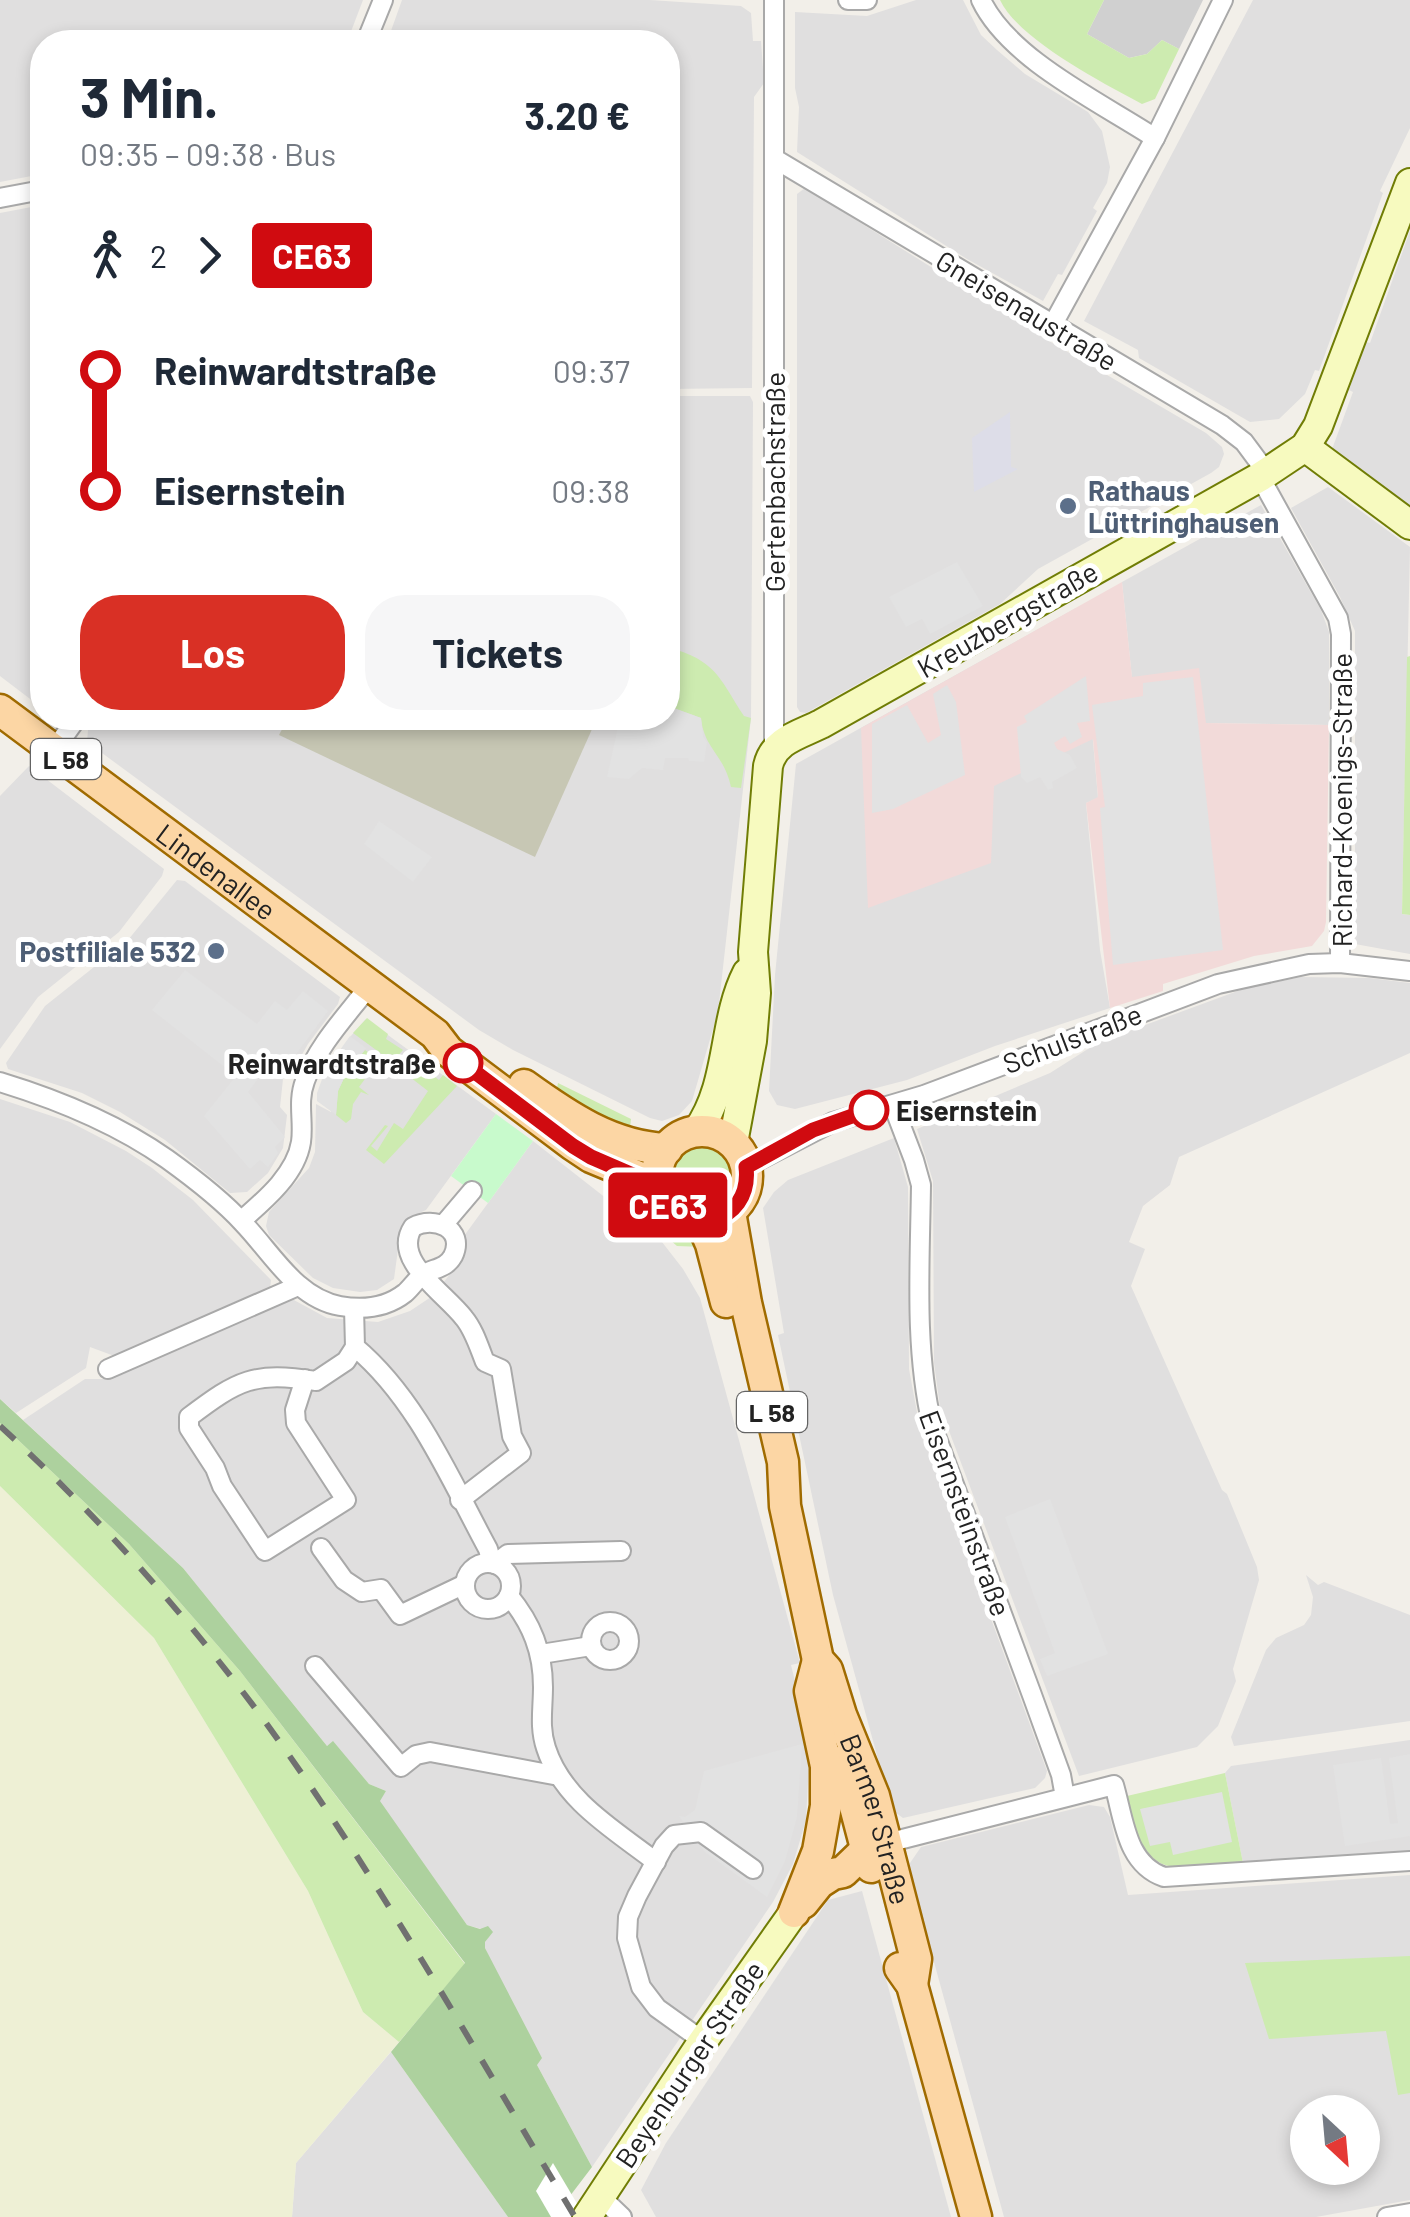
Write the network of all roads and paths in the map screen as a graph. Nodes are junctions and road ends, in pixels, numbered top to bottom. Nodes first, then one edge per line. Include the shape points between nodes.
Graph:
1 (383, 0) edge
2 (774, 0) edge
3 (848, 0) edge
4 (867, 0) edge
5 (980, 0) edge
6 (1223, 0) edge
7 (371, 30) edge
8 (1155, 138) junction
9 (775, 159) junction
10 (1410, 183) edge
11 (30, 192) edge
12 (0, 198) edge
13 (1052, 326) junction
14 (1304, 447) junction
15 (1264, 475) junction
16 (1410, 525) edge
17 (0, 710) edge
18 (68, 730) edge
19 (54, 750) junction
20 (774, 750) junction
21 (753, 962) junction
22 (1340, 962) junction
23 (1410, 971) edge
24 (370, 985) junction
25 (435, 1034) junction
26 (0, 1082) edge
27 (892, 1105) junction
28 (697, 1132) junction
29 (667, 1148) junction
30 (740, 1155) junction
31 (658, 1186) junction
32 (472, 1191) dead end
33 (715, 1217) junction
34 (242, 1220) junction
35 (444, 1224) junction
36 (424, 1273) junction
37 (298, 1286) junction
38 (354, 1308) junction
39 (355, 1348) junction
40 (108, 1370) dead end
41 (305, 1379) junction
42 (460, 1500) junction
43 (321, 1548) dead end
44 (620, 1552) dead end
45 (494, 1564) junction
46 (464, 1584) junction
47 (509, 1596) junction
48 (592, 1646) dead end
49 (541, 1654) junction
50 (315, 1666) dead end
51 (817, 1666) junction
52 (559, 1776) junction
53 (1065, 1796) junction
54 (877, 1846) junction
55 (656, 1862) junction
56 (1410, 1862) edge
57 (753, 1868) dead end
58 (811, 1870) junction
59 (794, 1912) junction
60 (703, 2040) junction
61 (594, 2207) edge
62 (1410, 2213) edge
63 (622, 2217) edge
64 (976, 2217) edge
65 (1387, 2217) edge

1 - 7 street
2 - 9 street, Gertenbachstraße
3 - 4 street
5 - 8 street via 998,31 1025,54
6 - 8 street
8 - 13 street
9 - 13 street, Gneisenaustraße
9 - 20 street, Gertenbachstraße
10 - 14 main road, Kreuzbergstraße via 1326,408
11 - 12 street
13 - 15 street, Gneisenaustraße via 1222,426 1244,442
14 - 15 main road, Kreuzbergstraße
14 - 16 main road
15 - 20 main road, Kreuzbergstraße
15 - 22 street, Richard-Koenigs-Straße via 1342,634
17 - 19 main road, Lindenallee / L 58
18 - 19 street
19 - 24 main road, Lindenallee / L 58
20 - 21 main road, Gertenbachstraße
21 - 28 main road, Gertenbachstraße via 738,991 713,1102
21 - 30 main road, Gertenbachstraße via 756,992
22 - 23 street, Schulstraße
22 - 27 street, Schulstraße via 1218,984
24 - 25 main road, Lindenallee / L 58
24 - 34 street via 306,1077 296,1160
25 - 29 main road, Lindenallee / L 58 via 605,1136
25 - 31 main road, Lindenallee / L 58 via 448,1051 573,1146
26 - 34 street via 109,1124 167,1159
27 - 30 street, Schulstraße
27 - 53 street, Eisernsteinstraße via 921,1186 920,1350 932,1425
28 - 29 main road
28 - 30 main road via 722,1136
29 - 31 main road
30 - 33 main road via 743,1196
31 - 33 main road via 677,1213
32 - 35 street
33 - 51 main road, Barmer Straße / L 58 via 746,1303 783,1462 785,1506
34 - 37 street
35 - 36 street via 456,1243 454,1254
35 - 36 street via 423,1222 408,1236 408,1257
36 - 38 street via 385,1305
36 - 42 street via 467,1320 486,1362 501,1369 521,1453
37 - 38 street via 325,1303
37 - 40 street
38 - 39 street
39 - 41 street via 316,1381
39 - 42 street via 406,1404
41 - 41 street via 246,1380 189,1418 188,1428 266,1551 346,1500 296,1423
42 - 45 street
43 - 46 street via 344,1580 362,1592 380,1588 400,1615
44 - 45 street via 508,1554
45 - 46 street via 474,1567
45 - 47 street via 508,1574
46 - 47 street via 468,1600 482,1609 498,1608
47 - 49 street
48 - 49 street
49 - 52 street via 543,1739
50 - 52 street via 401,1767 430,1752
51 - 54 main road, Barmer Straße / L 58
51 - 58 main road via 810,1691 827,1797
52 - 55 street via 582,1804
53 - 54 street
53 - 56 street via 1114,1785 1136,1857 1164,1877
54 - 58 main road via 840,1847
54 - 59 main road via 819,1884
54 - 64 main road, Barmer Straße / L 58 via 916,1959 912,1985
55 - 57 street via 674,1835 701,1832
55 - 60 street via 628,1917 631,1962 658,2008
58 - 59 main road
59 - 60 main road, Beyenburger Straße
60 - 61 main road, Beyenburger Straße
61 - 63 street
62 - 65 street

